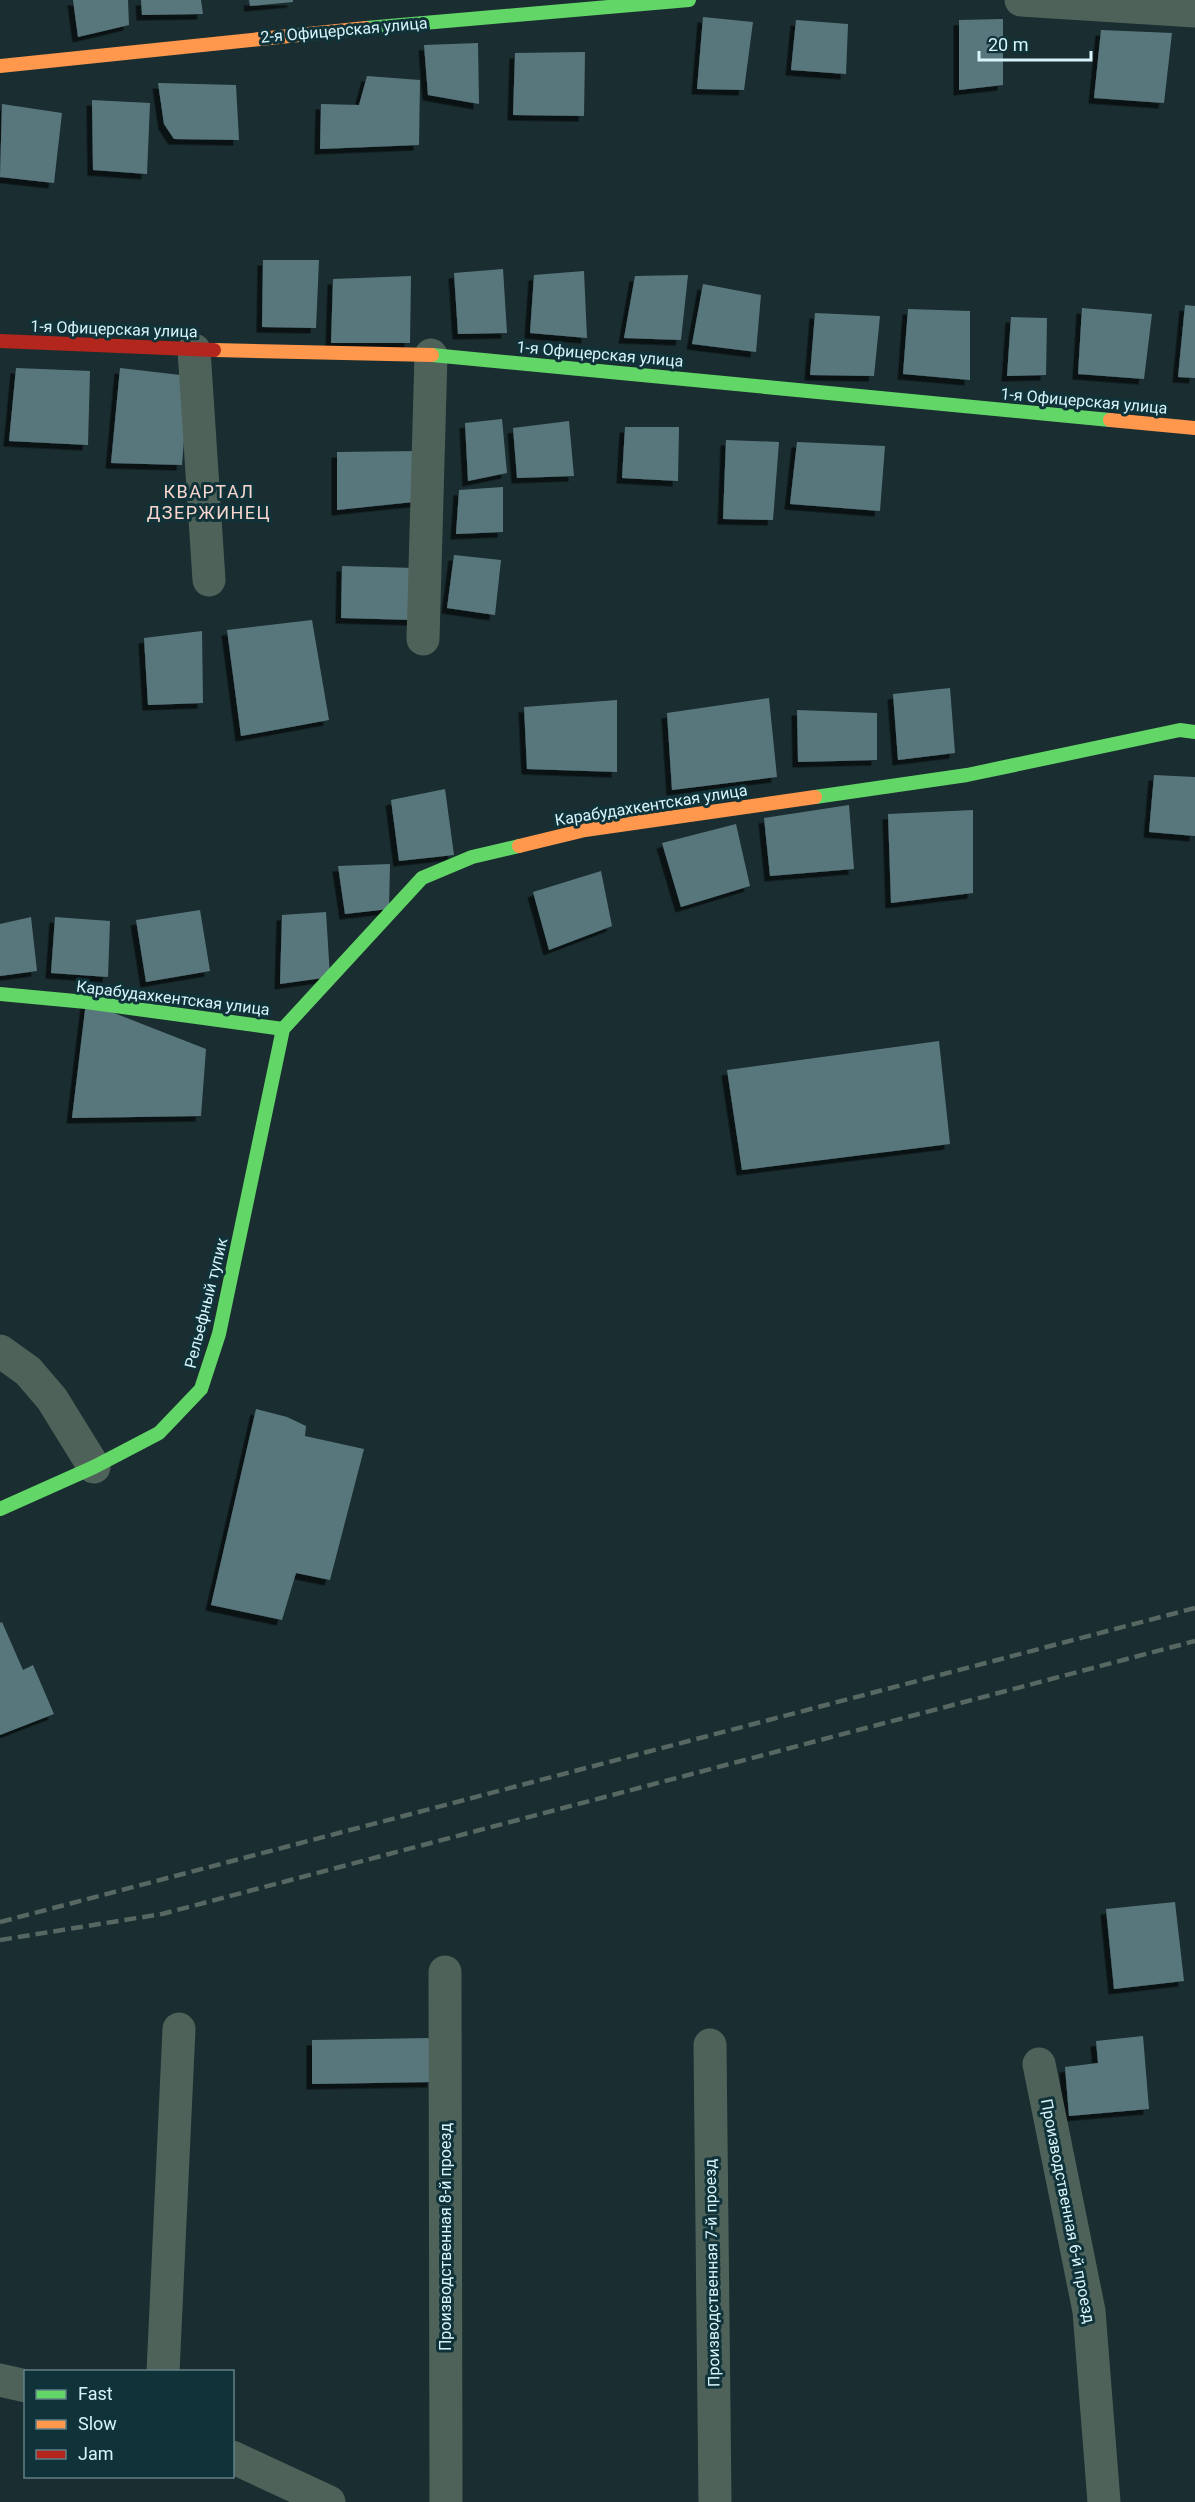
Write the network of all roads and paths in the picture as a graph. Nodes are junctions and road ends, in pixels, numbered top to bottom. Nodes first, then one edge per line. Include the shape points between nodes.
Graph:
1 (689, 0) edge
2 (1021, 0) edge
3 (1195, 11) edge
4 (0, 66) edge
5 (0, 341) edge
6 (194, 350) junction
7 (431, 355) junction
8 (1195, 428) edge
9 (209, 580) dead end
10 (423, 639) dead end
11 (1195, 732) edge
12 (0, 994) edge
13 (283, 1029) junction
14 (0, 1351) edge
15 (94, 1467) junction
16 (0, 1509) edge
17 (445, 1972) dead end
18 (179, 2029) dead end
19 (710, 2045) dead end
20 (1039, 2064) dead end
21 (163, 2370) edge
22 (0, 2380) edge
23 (24, 2386) edge
24 (234, 2458) edge
25 (329, 2502) edge
26 (446, 2502) edge
27 (715, 2502) edge
28 (1104, 2502) edge

1 - 4 street, 2-я Офицерская улица via 295,34
2 - 3 street
5 - 6 street, 1-я Офицерская улица
6 - 7 street, 1-я Офицерская улица
6 - 9 street
7 - 8 street, 1-я Офицерская улица
7 - 10 street
11 - 13 street, Карабудахкентская улица via 1180,730 967,775 585,830 472,857 422,878
12 - 13 street, Карабудахкентская улица
13 - 15 street, Рельефный тупик via 219,1334 201,1389 159,1433
14 - 15 street via 28,1371 52,1399
15 - 16 street, Рельефный тупик
17 - 26 street, Производственная 8-й проезд
18 - 21 street
19 - 27 street, Производственная 7-й проезд
20 - 28 street, Производственная 6-й проезд via 1089,2311
22 - 23 street
24 - 25 street

